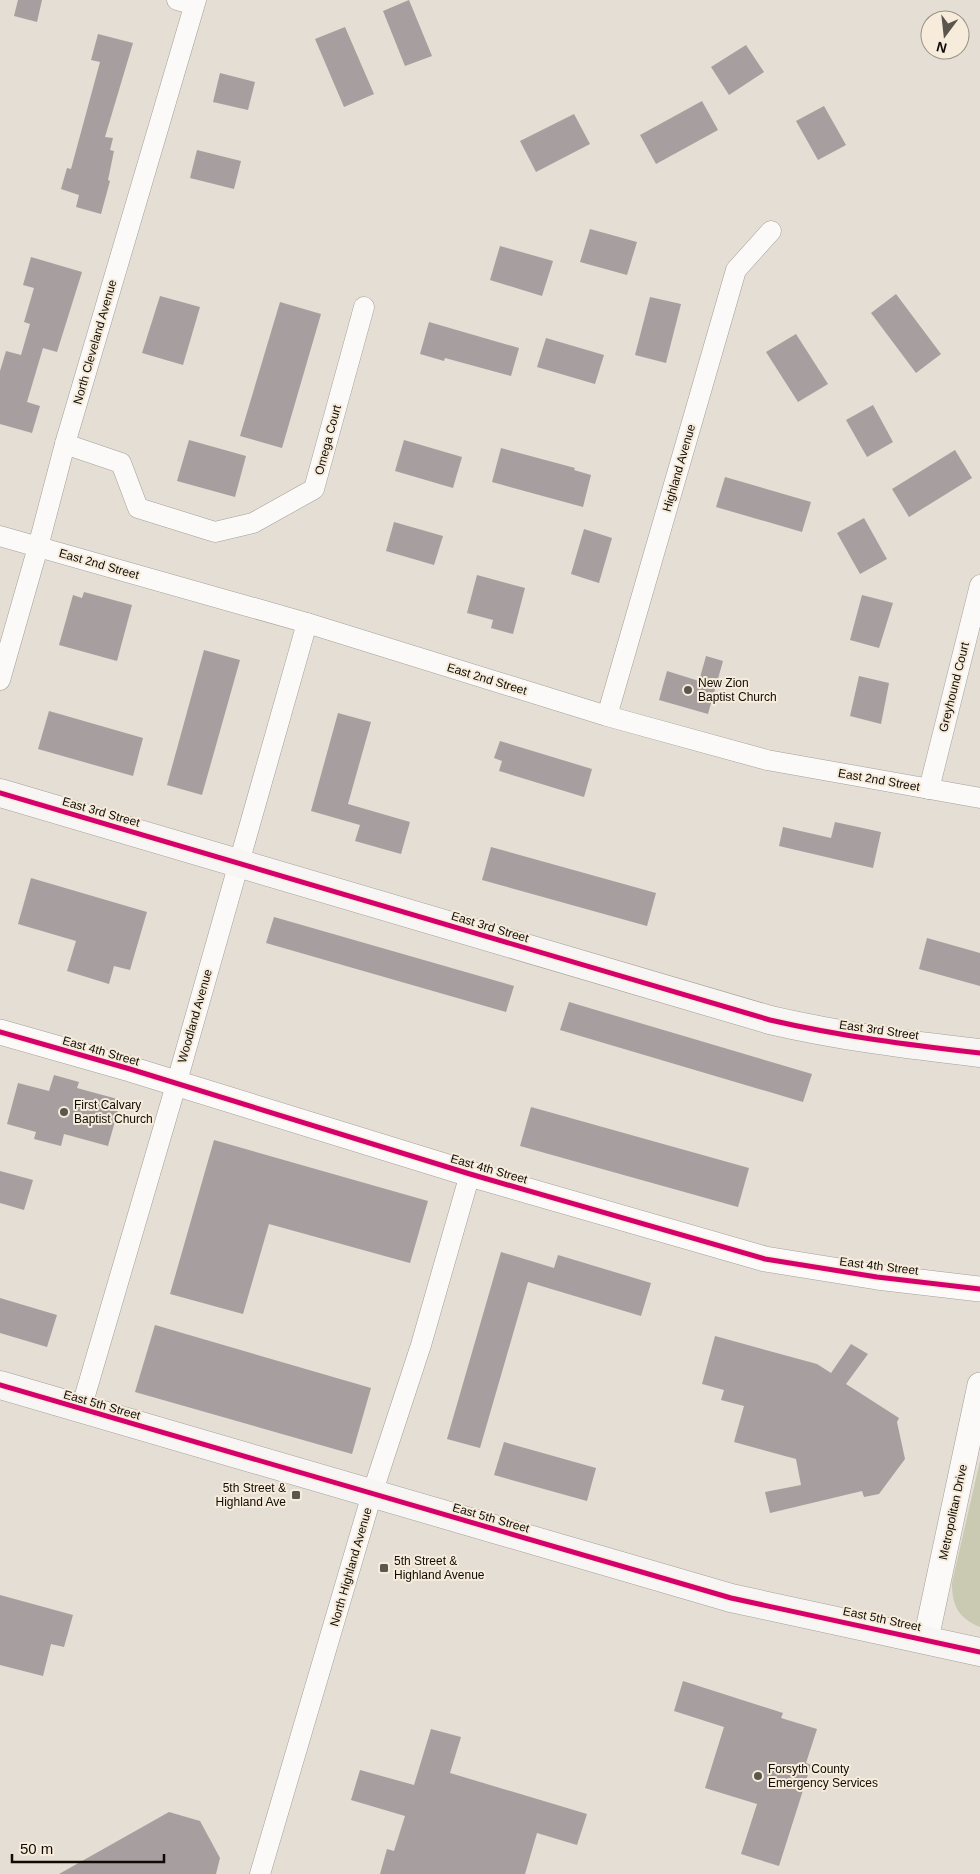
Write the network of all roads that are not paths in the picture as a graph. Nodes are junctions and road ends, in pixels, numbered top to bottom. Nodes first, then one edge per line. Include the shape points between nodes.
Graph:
1 (189, 2) edge
2 (771, 231) dead end
3 (364, 307) dead end
4 (65, 444) junction
5 (0, 536) edge
6 (38, 547) junction
7 (980, 585) edge
8 (307, 623) junction
9 (0, 680) edge
10 (607, 716) junction
11 (928, 789) junction
12 (0, 793) edge
13 (980, 798) edge
14 (239, 863) junction
15 (0, 1032) edge
16 (980, 1053) edge
17 (176, 1084) junction
18 (470, 1174) junction
19 (980, 1289) edge
20 (0, 1385) edge
21 (980, 1385) edge
22 (81, 1409) junction
23 (372, 1494) junction
24 (926, 1639) junction
25 (980, 1652) edge
26 (260, 1874) edge

1 - 4 street, North Cleveland Avenue
2 - 10 street, Highland Avenue via 736,270
3 - 4 street, Omega Court via 314,489 253,523 215,532 138,508 121,463
4 - 6 street, North Cleveland Avenue
5 - 6 street, East 2nd Street
6 - 8 street, East 2nd Street
6 - 9 street, North Cleveland Avenue
7 - 11 street, Greyhound Court
8 - 10 street, East 2nd Street
8 - 14 street, Woodland Avenue
10 - 11 street, East 2nd Street via 767,760
11 - 13 street, East 2nd Street
12 - 14 main road, East 3rd Street
14 - 16 main road, East 3rd Street via 770,1020 822,1032
14 - 17 street, Woodland Avenue
15 - 17 street, East 4th Street
17 - 18 street, East 4th Street
17 - 22 street, Woodland Avenue
18 - 19 street, East 4th Street via 765,1259
18 - 23 street, North Highland Avenue via 421,1345
20 - 22 main road, East 5th Street
21 - 24 street, Metropolitan Drive
22 - 23 main road, East 5th Street
23 - 24 main road, East 5th Street via 731,1598
23 - 26 street, North Highland Avenue
24 - 25 main road, East 5th Street

